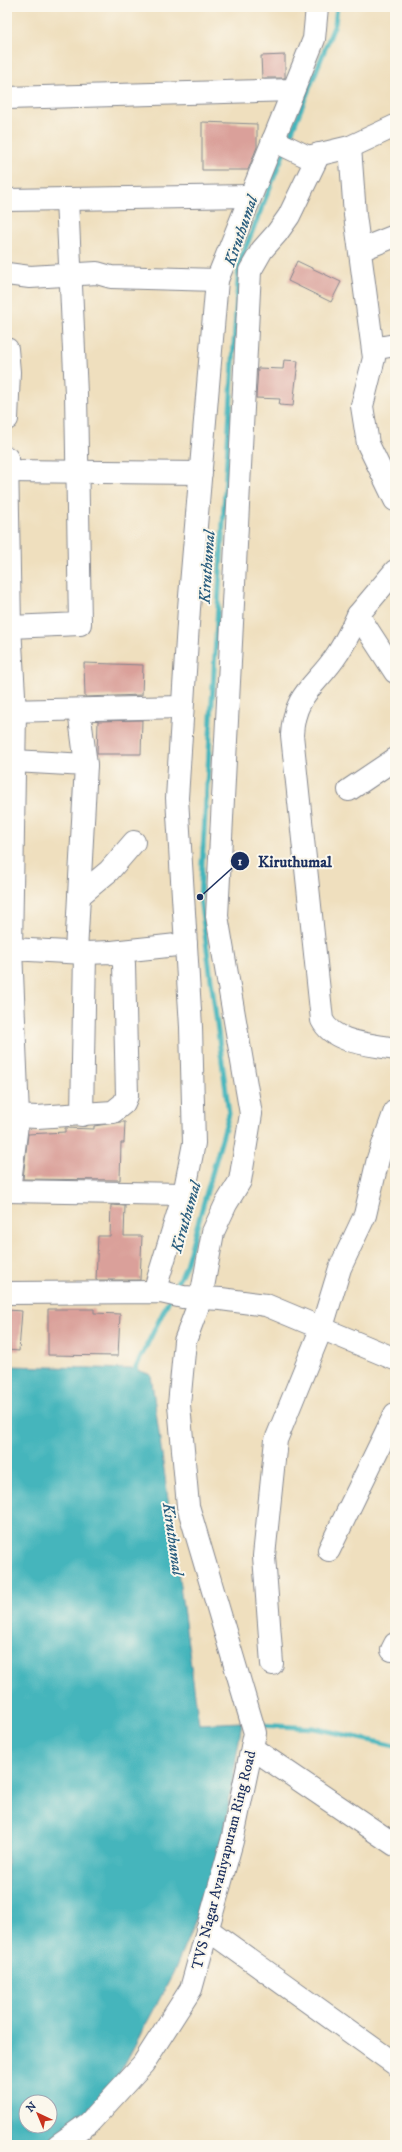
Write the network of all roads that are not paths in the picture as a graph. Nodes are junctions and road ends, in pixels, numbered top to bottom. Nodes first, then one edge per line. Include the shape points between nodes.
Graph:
1 (318, 7) edge
2 (293, 90) junction
3 (7, 98) edge
4 (395, 126) edge
5 (277, 142) junction
6 (350, 147) junction
7 (314, 156) junction
8 (250, 196) junction
9 (67, 199) junction
10 (7, 200) edge
11 (395, 236) edge
12 (360, 250) junction
13 (7, 274) edge
14 (71, 275) junction
15 (217, 280) junction
16 (395, 344) edge
17 (7, 349) edge
18 (373, 350) junction
19 (7, 418) edge
20 (7, 458) edge
21 (7, 470) edge
22 (77, 472) junction
23 (201, 473) junction
24 (395, 500) edge
25 (395, 571) edge
26 (358, 615) junction
27 (10, 627) junction
28 (395, 672) edge
29 (182, 707) junction
30 (79, 710) junction
31 (11, 712) edge
32 (395, 759) edge
33 (14, 761) junction
34 (86, 766) junction
35 (348, 790) dead end
36 (134, 842) dead end
37 (79, 896) junction
38 (186, 944) junction
39 (9, 949) edge
40 (80, 952) junction
41 (112, 952) junction
42 (395, 1049) edge
43 (395, 1111) edge
44 (82, 1115) junction
45 (18, 1116) junction
46 (8, 1191) edge
47 (184, 1194) junction
48 (157, 1292) junction
49 (7, 1293) edge
50 (192, 1298) junction
51 (322, 1327) junction
52 (395, 1359) edge
53 (395, 1414) edge
54 (329, 1550) dead end
55 (272, 1664) dead end
56 (253, 1733) junction
57 (392, 1836) edge
58 (208, 1929) junction
59 (395, 2064) edge
60 (58, 2145) edge

1 - 2 street via 314,39
2 - 3 street
2 - 5 street
4 - 6 street
5 - 7 street
5 - 8 street
6 - 7 street
6 - 12 street
7 - 50 street, TVS Nagar Avaniyapuram Ring Road via 289,216 262,250 250,271 217,916 251,1114 240,1181 213,1232
8 - 9 street
8 - 15 street
9 - 10 street
9 - 14 street
11 - 12 street
12 - 18 street
13 - 14 street
14 - 15 street via 97,273 111,277
14 - 22 street
15 - 23 street
16 - 18 street
17 - 19 street
18 - 24 street via 374,358 362,406 368,444
20 - 21 street
21 - 22 street
21 - 27 street
22 - 23 street
22 - 27 street via 80,624
23 - 29 street
25 - 26 street
26 - 28 street
26 - 42 street via 338,654 296,709 292,734 322,1020 331,1033 340,1038
27 - 31 street
29 - 30 street
29 - 38 street via 177,798
30 - 31 street
30 - 34 street
31 - 33 street
32 - 35 street
33 - 34 street
33 - 39 street
34 - 37 street
36 - 37 street via 109,871
37 - 40 street
38 - 41 street
38 - 47 street via 194,1143
39 - 40 street
39 - 45 street
40 - 41 street
40 - 44 street
41 - 44 street via 123,959 124,964 127,1096 124,1103 113,1112
43 - 51 street via 378,1159 365,1215 340,1268
44 - 45 street via 38,1118
45 - 46 street
46 - 47 street
47 - 48 street
48 - 49 street
48 - 50 street
50 - 51 street via 266,1304
50 - 56 street, TVS Nagar Avaniyapuram Ring Road via 179,1405 188,1506
51 - 52 street
51 - 55 street via 276,1440 264,1556
53 - 54 street
56 - 57 street
56 - 58 street, TVS Nagar Avaniyapuram Ring Road via 232,1841
58 - 59 street
58 - 60 street, TVS Nagar Avaniyapuram Ring Road via 191,1989 143,2064 89,2123

